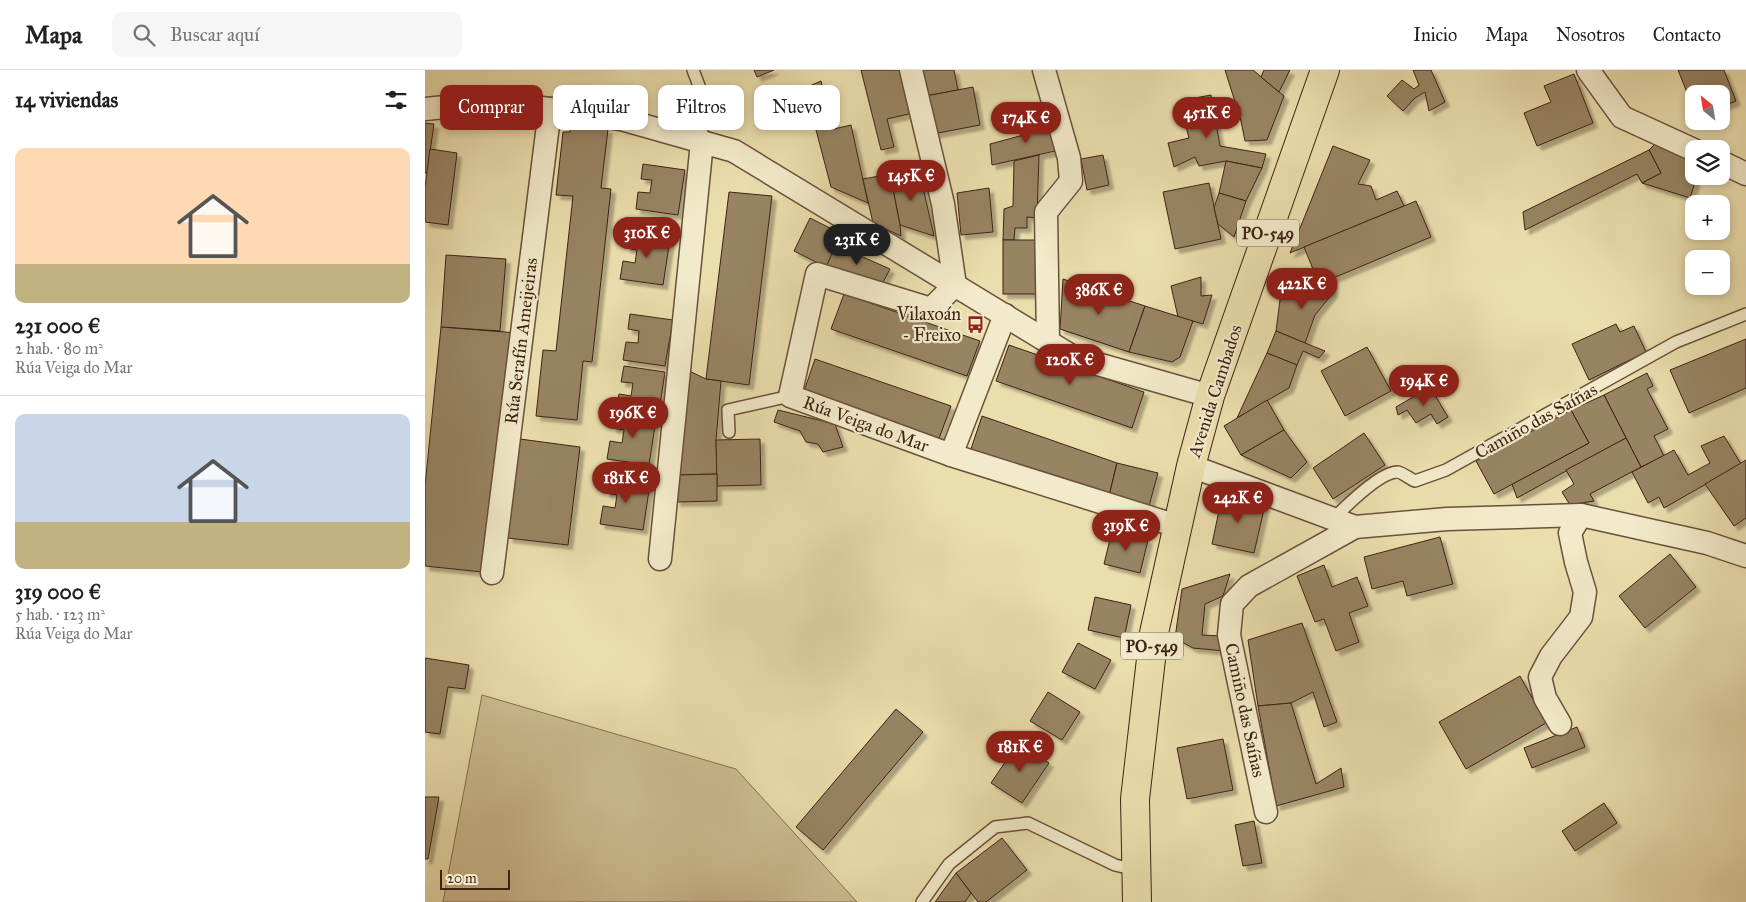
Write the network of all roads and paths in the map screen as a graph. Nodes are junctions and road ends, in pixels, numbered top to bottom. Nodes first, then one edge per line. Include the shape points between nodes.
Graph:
1 (693, 70) edge
2 (911, 70) edge
3 (1044, 70) edge
4 (1325, 70) edge
5 (1588, 70) edge
6 (425, 109) edge
7 (550, 109) junction
8 (702, 142) junction
9 (1685, 146) edge
10 (1730, 166) edge
11 (1746, 174) edge
12 (955, 285) junction
13 (1746, 314) edge
14 (1005, 315) junction
15 (1049, 341) junction
16 (790, 396) junction
17 (1210, 396) junction
18 (729, 432) dead end
19 (951, 456) junction
20 (1191, 466) junction
21 (1581, 515) junction
22 (1333, 519) junction
23 (1177, 526) junction
24 (1355, 527) junction
25 (1746, 556) edge
26 (660, 559) dead end
27 (492, 572) dead end
28 (1560, 724) dead end
29 (1266, 812) dead end
30 (1136, 870) junction
31 (922, 902) edge
32 (1137, 902) edge

1 - 8 lane via 701,90
2 - 12 street via 943,204
3 - 15 street via 1069,158 1071,182 1046,212
4 - 17 main road, Avenida Cambados / PO-549
5 - 9 street via 1622,117
6 - 7 street via 464,106
7 - 8 street via 621,119
7 - 27 street, Rúa Serafín Ameijeiras
8 - 12 street via 734,151
8 - 26 street
10 - 11 street
12 - 14 street
12 - 16 street, Rúa Veiga do Mar via 931,309 817,274
13 - 22 lane, Camiño das Saíñas via 1676,342 1446,470 1415,481 1399,472 1388,474 1365,489
14 - 15 street
14 - 19 street, Rúa Veiga do Mar
15 - 17 street via 1073,357
16 - 18 lane via 728,410
16 - 19 street, Rúa Veiga do Mar
17 - 20 main road, Avenida Cambados / PO-549
19 - 23 street, Rúa Veiga do Mar
20 - 22 street, Camiño das Saíñas
20 - 23 main road, Avenida Cambados / PO-549
21 - 24 street, Camiño das Saíñas via 1447,519
21 - 25 street, Camiño das Saíñas via 1707,543
21 - 28 street via 1570,533 1585,592 1581,617 1551,656 1540,677 1545,698
22 - 24 street, Camiño das Saíñas
23 - 30 main road, Avenida Cambados / PO-549 via 1154,632 1135,799
24 - 29 street, Camiño das Saíñas via 1249,586 1232,604 1229,635
30 - 31 lane via 1115,865 1028,823 995,827 949,864
30 - 32 main road, Avenida Cambados / PO-549

